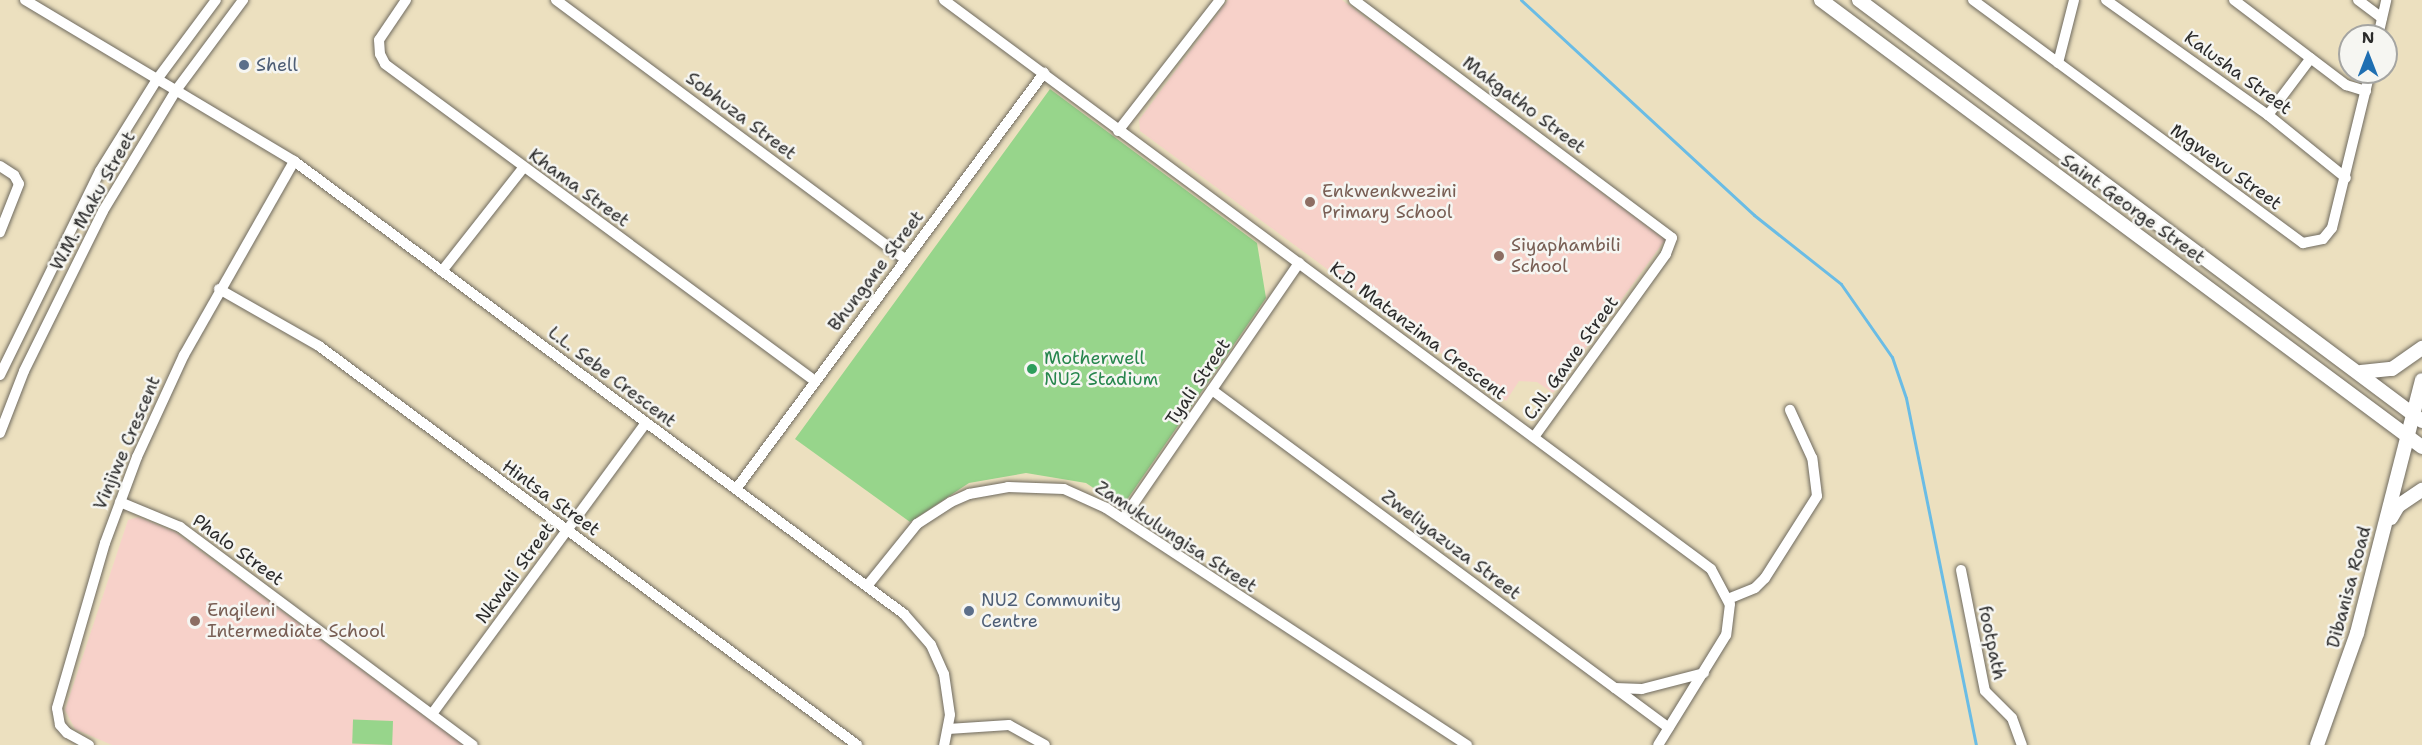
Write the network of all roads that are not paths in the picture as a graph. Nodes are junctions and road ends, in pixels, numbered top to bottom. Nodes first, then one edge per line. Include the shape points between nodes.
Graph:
1 (25, 0) edge
2 (216, 0) edge
3 (243, 0) edge
4 (406, 0) edge
5 (556, 0) edge
6 (944, 0) edge
7 (1220, 0) edge
8 (1354, 0) edge
9 (1821, 0) edge
10 (1858, 0) edge
11 (1973, 0) edge
12 (2074, 0) edge
13 (2106, 0) edge
14 (2234, 0) edge
15 (2358, 0) edge
16 (2386, 0) edge
17 (2382, 18) junction
18 (2381, 24) edge
19 (2311, 58) junction
20 (2058, 63) junction
21 (1044, 73) junction
22 (158, 78) junction
23 (2367, 84) edge
24 (177, 89) junction
25 (2366, 91) junction
26 (2268, 115) junction
27 (1118, 131) junction
28 (294, 161) junction
29 (0, 166) edge
30 (523, 168) junction
31 (2346, 178) junction
32 (0, 232) edge
33 (1672, 238) joint
34 (905, 259) junction
35 (1299, 263) junction
36 (442, 271) junction
37 (219, 289) junction
38 (2422, 348) edge
39 (2361, 372) junction
40 (0, 375) edge
41 (2422, 380) edge
42 (815, 381) junction
43 (1212, 390) junction
44 (1790, 410) dead end
45 (2418, 417) edge
46 (646, 423) junction
47 (0, 433) edge
48 (2408, 436) junction
49 (1534, 437) junction
50 (2422, 447) edge
51 (736, 489) junction
52 (2422, 490) edge
53 (120, 502) junction
54 (1123, 519) junction
55 (568, 530) junction
56 (2382, 535) junction
57 (1961, 570) dead end
58 (867, 586) junction
59 (1728, 599) junction
60 (1704, 673) junction
61 (1615, 688) junction
62 (432, 714) junction
63 (1669, 728) junction
64 (948, 729) junction
65 (89, 745) edge
66 (473, 745) edge
67 (857, 745) edge
68 (944, 745) edge
69 (1045, 745) edge
70 (1467, 745) edge
71 (1658, 745) edge
72 (2022, 745) edge
73 (2317, 745) edge

1 - 22 street, L.L. Sebe Crescent
2 - 22 street, W.M. Maku Street
3 - 24 street, W.M. Maku Street
4 - 30 street, Khama Street via 380,40 381,60
5 - 34 street, Sobhuza Street
6 - 21 street, K.D. Matanzima Crescent
7 - 27 street
8 - 33 street, Makgatho Street
9 - 48 main road, Saint George Street
10 - 39 main road, Saint George Street
11 - 20 street, Mgwevu Street
12 - 20 street
13 - 26 street, Kalusha Street
14 - 19 street
15 - 17 street
16 - 17 street
17 - 18 street
19 - 25 street via 2346,85
19 - 26 street
20 - 31 street, Mgwevu Street via 2299,241 2315,242 2332,228
21 - 27 street, K.D. Matanzima Crescent
21 - 34 street, Bhungane Street
22 - 24 street, L.L. Sebe Crescent
22 - 40 street, W.M. Maku Street via 100,171
23 - 25 street, Mgwevu Street
24 - 28 street, L.L. Sebe Crescent
24 - 47 street, W.M. Maku Street via 103,211 24,371
25 - 31 street, Mgwevu Street
26 - 31 street, Kalusha Street
27 - 35 street, K.D. Matanzima Crescent
28 - 36 street, L.L. Sebe Crescent
28 - 37 street, Vinjiwe Crescent
29 - 32 street via 14,175 19,184
30 - 36 street
30 - 42 street, Khama Street
33 - 49 street, C.N. Gawe Street via 1666,254
34 - 42 street, Bhungane Street
35 - 43 street, Tyali Street
35 - 49 street, K.D. Matanzima Crescent
36 - 46 street, L.L. Sebe Crescent
37 - 53 street, Vinjiwe Crescent via 161,400
37 - 55 street, Hintsa Street via 319,346
38 - 39 main road via 2392,369
39 - 45 main road, Saint George Street
41 - 45 main road, Dibanisa Road
42 - 51 street, Bhungane Street
43 - 54 street, Tyali Street
43 - 61 street, Zweliyazuza Street
44 - 59 street via 1812,458 1817,496 1765,578 1755,588
45 - 48 main road, Dibanisa Road
46 - 51 street, L.L. Sebe Crescent
46 - 55 street, Nkwali Street
48 - 50 main road, Saint George Street
48 - 56 main road, Dibanisa Road
49 - 59 street, K.D. Matanzima Crescent via 1701,560 1716,576
51 - 58 street, L.L. Sebe Crescent
52 - 56 main road via 2398,506
53 - 62 street, Phalo Street via 180,527
53 - 65 street, Vinjiwe Crescent via 92,582 57,708 60,725
54 - 58 street, Zamukulungisa Street via 1064,489 1008,487 969,494 917,524
54 - 70 street, Zamukulungisa Street
55 - 62 street, Nkwali Street
55 - 67 street, Hintsa Street
56 - 73 main road, Dibanisa Road via 2357,633
57 - 72 street, footpath via 1984,691 2012,718
58 - 64 street, L.L. Sebe Crescent via 915,623 931,645 948,690
59 - 60 street via 1726,635
60 - 61 street via 1642,689
60 - 63 street
61 - 63 street, Zweliyazuza Street
62 - 66 street, Phalo Street
63 - 71 street
64 - 68 street, L.L. Sebe Crescent
64 - 69 street via 1009,725

